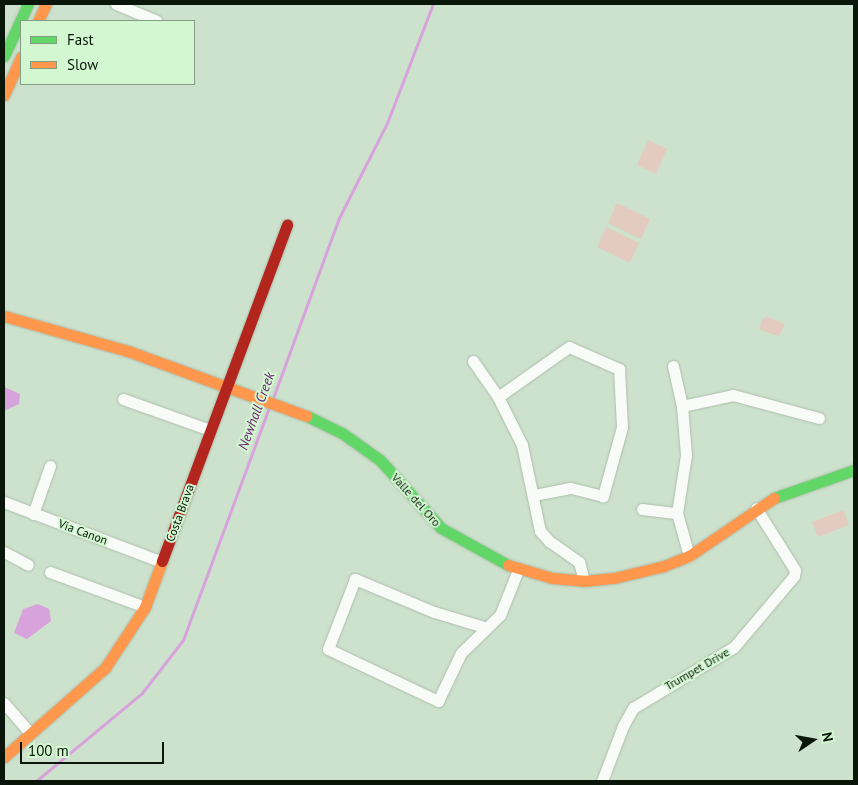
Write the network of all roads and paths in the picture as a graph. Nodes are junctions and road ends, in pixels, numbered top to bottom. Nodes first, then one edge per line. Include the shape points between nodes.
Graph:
1 (28, 4) edge
2 (46, 4) edge
3 (116, 4) edge
4 (21, 20) edge
5 (38, 20) edge
6 (155, 20) edge
7 (20, 21) edge
8 (4, 56) edge
9 (20, 59) edge
10 (4, 95) edge
11 (287, 224) dead end
12 (4, 316) edge
13 (473, 361) dead end
14 (673, 366) dead end
15 (226, 385) junction
16 (498, 397) junction
17 (123, 399) dead end
18 (682, 406) junction
19 (819, 418) dead end
20 (210, 430) junction
21 (50, 466) dead end
22 (854, 470) edge
23 (535, 496) junction
24 (4, 502) edge
25 (756, 508) junction
26 (642, 509) dead end
27 (676, 513) junction
28 (33, 514) junction
29 (4, 552) edge
30 (689, 556) junction
31 (162, 562) junction
32 (28, 565) dead end
33 (518, 570) junction
34 (50, 572) dead end
35 (584, 580) junction
36 (145, 607) junction
37 (484, 627) junction
38 (4, 703) edge
39 (30, 733) junction
40 (4, 757) edge
41 (602, 781) edge

1 - 4 street
2 - 5 street
3 - 6 street
7 - 8 street
9 - 10 street
11 - 15 street, Costa Brava
12 - 15 street, Valle del Oro via 128,351
13 - 16 street
14 - 18 street
15 - 20 street, Costa Brava
15 - 33 street, Valle del Oro via 342,432 394,474 441,528 486,557
16 - 23 street via 522,445
16 - 23 street via 569,348 618,369 622,427 603,496 570,488
17 - 20 street
18 - 19 street via 733,395
18 - 27 street via 686,455
20 - 31 street, Costa Brava
21 - 28 street
22 - 25 street, Valle del Oro via 778,495
23 - 35 street via 533,503 540,532 580,562
24 - 28 street, Via Canon
25 - 30 street, Valle del Oro
25 - 41 street, Trumpet Drive via 794,570 794,576 734,647 633,708 622,726
26 - 27 street
27 - 30 street
28 - 31 street, Via Canon
29 - 32 street
30 - 35 street, Valle del Oro via 634,575
31 - 36 street, Costa Brava
33 - 35 street, Valle del Oro
33 - 37 street via 500,615
34 - 36 street
36 - 39 street, Costa Brava via 105,668
37 - 37 street via 461,653 438,701 328,649 354,579 434,612
38 - 39 street
39 - 40 street, Costa Brava

